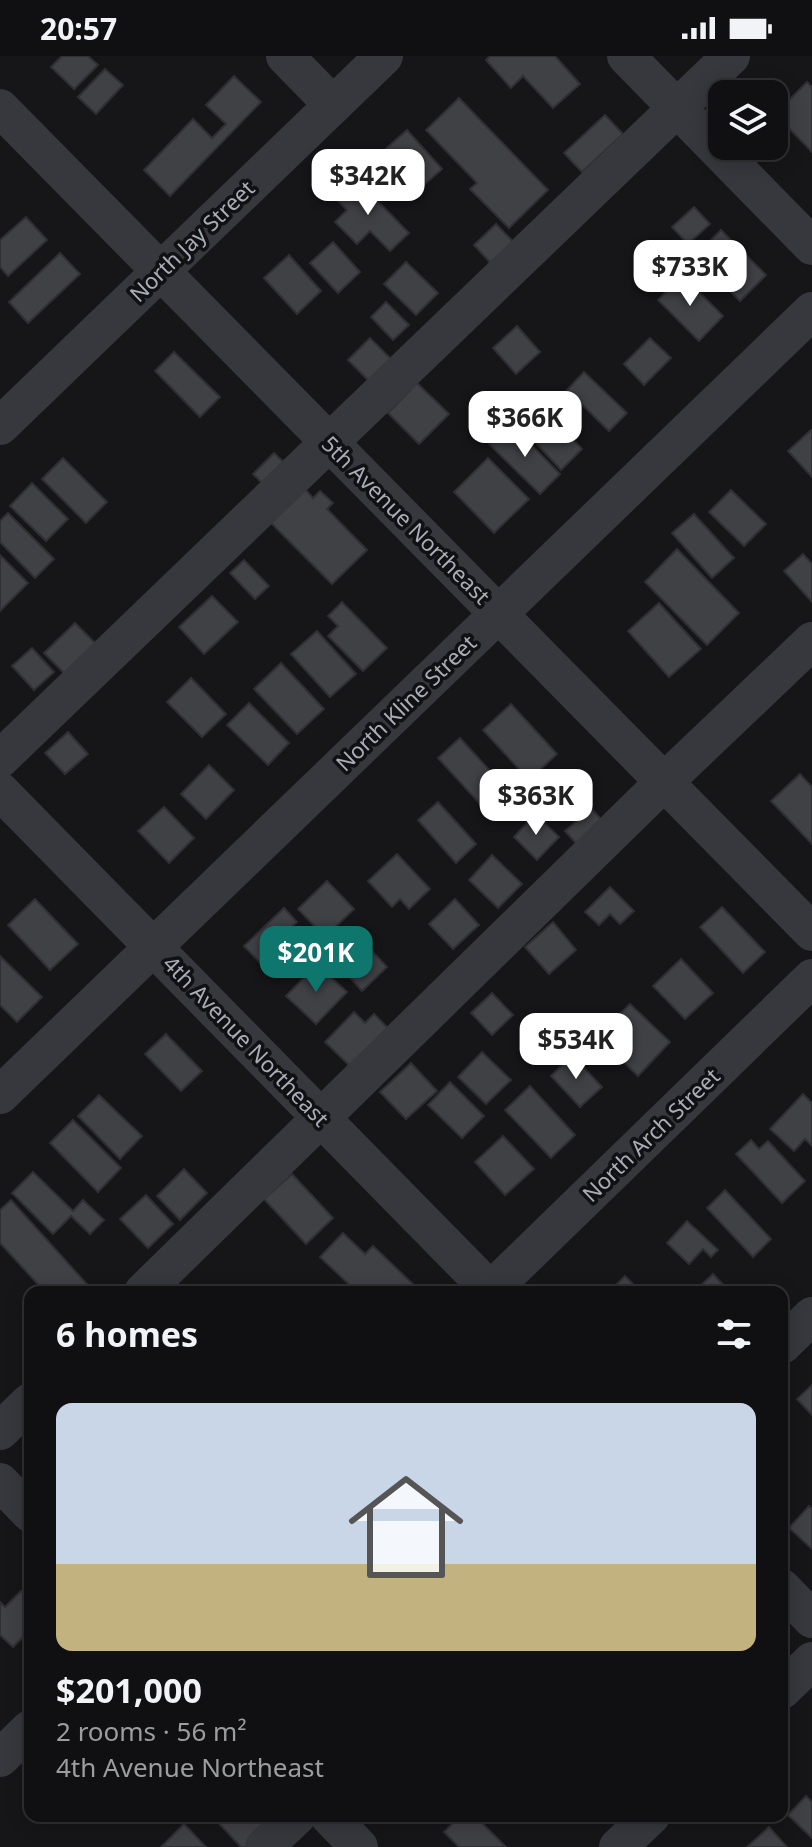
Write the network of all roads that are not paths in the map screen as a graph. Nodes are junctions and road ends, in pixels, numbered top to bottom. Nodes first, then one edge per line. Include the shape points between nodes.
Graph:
1 (285, 56) edge
2 (384, 56) edge
3 (626, 56) edge
4 (731, 56) edge
5 (333, 105) junction
6 (0, 108) edge
7 (677, 108) junction
8 (812, 246) edge
9 (161, 272) junction
10 (812, 311) edge
11 (0, 426) edge
12 (328, 442) junction
13 (498, 614) junction
14 (812, 641) edge
15 (0, 759) edge
16 (663, 783) junction
17 (0, 791) edge
18 (812, 932) edge
19 (153, 946) junction
20 (812, 978) edge
21 (0, 1095) edge
22 (321, 1118) junction
23 (149, 1286) edge
24 (485, 1286) edge
25 (497, 1286) edge
26 (812, 1316) edge
27 (788, 1339) edge
28 (24, 1408) edge
29 (0, 1431) edge
30 (0, 1482) edge
31 (24, 1507) edge
32 (788, 1594) edge
33 (812, 1619) edge
34 (812, 1661) edge
35 (788, 1684) edge
36 (24, 1735) edge
37 (0, 1758) edge
38 (291, 1822) edge
39 (335, 1822) edge
40 (645, 1822) edge
41 (264, 1847) edge
42 (359, 1847) edge
43 (618, 1847) edge

1 - 5 street
2 - 5 street, North Jay Street
3 - 7 street
4 - 7 street
5 - 9 street, North Jay Street
6 - 9 street, 5th Avenue Northeast
7 - 8 street
7 - 12 street
9 - 11 street, North Jay Street
9 - 12 street, 5th Avenue Northeast
10 - 13 street, North Kline Street
12 - 13 street, 5th Avenue Northeast
12 - 15 street
13 - 16 street, 5th Avenue Northeast
13 - 19 street, North Kline Street
14 - 16 street
16 - 18 street, 5th Avenue Northeast
16 - 22 street
17 - 19 street, 4th Avenue Northeast
19 - 21 street, North Kline Street
19 - 22 street, 4th Avenue Northeast
20 - 25 street, North Arch Street
22 - 23 street
22 - 24 street, 4th Avenue Northeast
26 - 27 street
28 - 29 street
30 - 31 street
32 - 33 street
34 - 35 street
36 - 37 street
38 - 41 street
39 - 42 street
40 - 43 street

